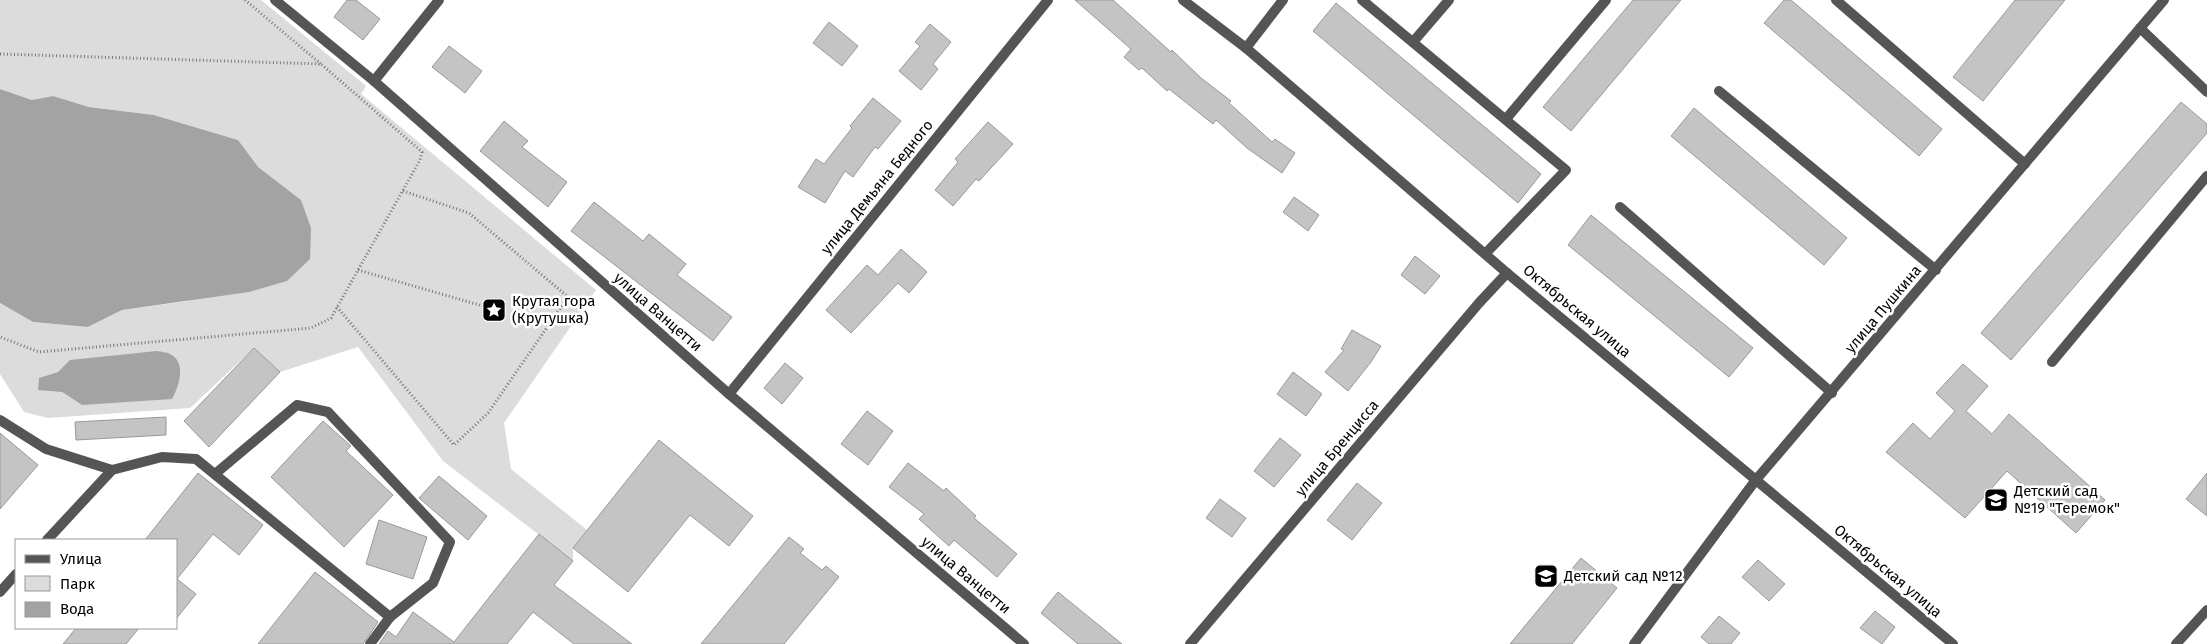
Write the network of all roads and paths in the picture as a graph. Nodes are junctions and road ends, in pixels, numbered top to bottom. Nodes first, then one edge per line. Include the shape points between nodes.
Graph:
1 (245, 0) edge
2 (275, 0) edge
3 (439, 0) edge
4 (1048, 0) edge
5 (1183, 0) edge
6 (1283, 0) edge
7 (1362, 0) edge
8 (1449, 0) edge
9 (1606, 0) edge
10 (2164, 0) edge
11 (1842, 2) edge
12 (2140, 28) junction
13 (1413, 42) junction
14 (1246, 48) junction
15 (0, 54) edge
16 (321, 64) junction
17 (374, 81) junction
18 (1719, 91) dead end
19 (2207, 92) edge
20 (1506, 119) junction
21 (2025, 164) junction
22 (2207, 176) edge
23 (403, 191) junction
24 (1620, 207) dead end
25 (1486, 253) junction
26 (358, 270) junction
27 (1936, 270) junction
28 (1507, 273) junction
29 (483, 306) dead end
30 (337, 307) junction
31 (0, 337) edge
32 (2052, 362) dead end
33 (1832, 393) junction
34 (729, 394) junction
35 (0, 420) edge
36 (112, 470) junction
37 (216, 474) junction
38 (1755, 481) junction
39 (48, 539) edge
40 (15, 575) edge
41 (0, 592) edge
42 (2207, 610) edge
43 (390, 617) junction
44 (370, 644) edge
45 (1024, 644) edge
46 (1190, 644) edge
47 (1634, 644) edge
48 (1953, 644) edge
49 (2176, 644) edge

1 - 16 path
2 - 17 street, улица Ванцетти
3 - 17 street
4 - 34 street, улица Демьяна Бедного
5 - 14 street, Октябрьская улица
6 - 14 street
7 - 13 street
8 - 13 street
9 - 20 street
10 - 12 street, улица Пушкина
11 - 21 street
12 - 19 street
12 - 21 street, улица Пушкина
13 - 20 street
14 - 25 street, Октябрьская улица
15 - 16 path
16 - 23 path via 422,152
17 - 34 street, улица Ванцетти
18 - 27 street
20 - 25 street via 1566,170
21 - 27 street, улица Пушкина
22 - 32 street
23 - 26 path
23 - 30 path via 469,213 568,298 488,413 454,445
24 - 33 street
25 - 28 street, Октябрьская улица
26 - 29 path
26 - 30 path
27 - 33 street, улица Пушкина
28 - 38 street, Октябрьская улица
28 - 46 street, улица Бренцисса
30 - 31 path via 331,318 311,328 39,352
33 - 38 street, улица Пушкина
34 - 45 street, улица Ванцетти
35 - 36 street via 46,449
36 - 37 street via 162,457 196,458
36 - 39 street
37 - 43 street
37 - 43 street via 297,405 328,412 450,542 433,583
38 - 47 street, улица Пушкина
38 - 48 street, Октябрьская улица
40 - 41 street
42 - 49 street
43 - 44 street

